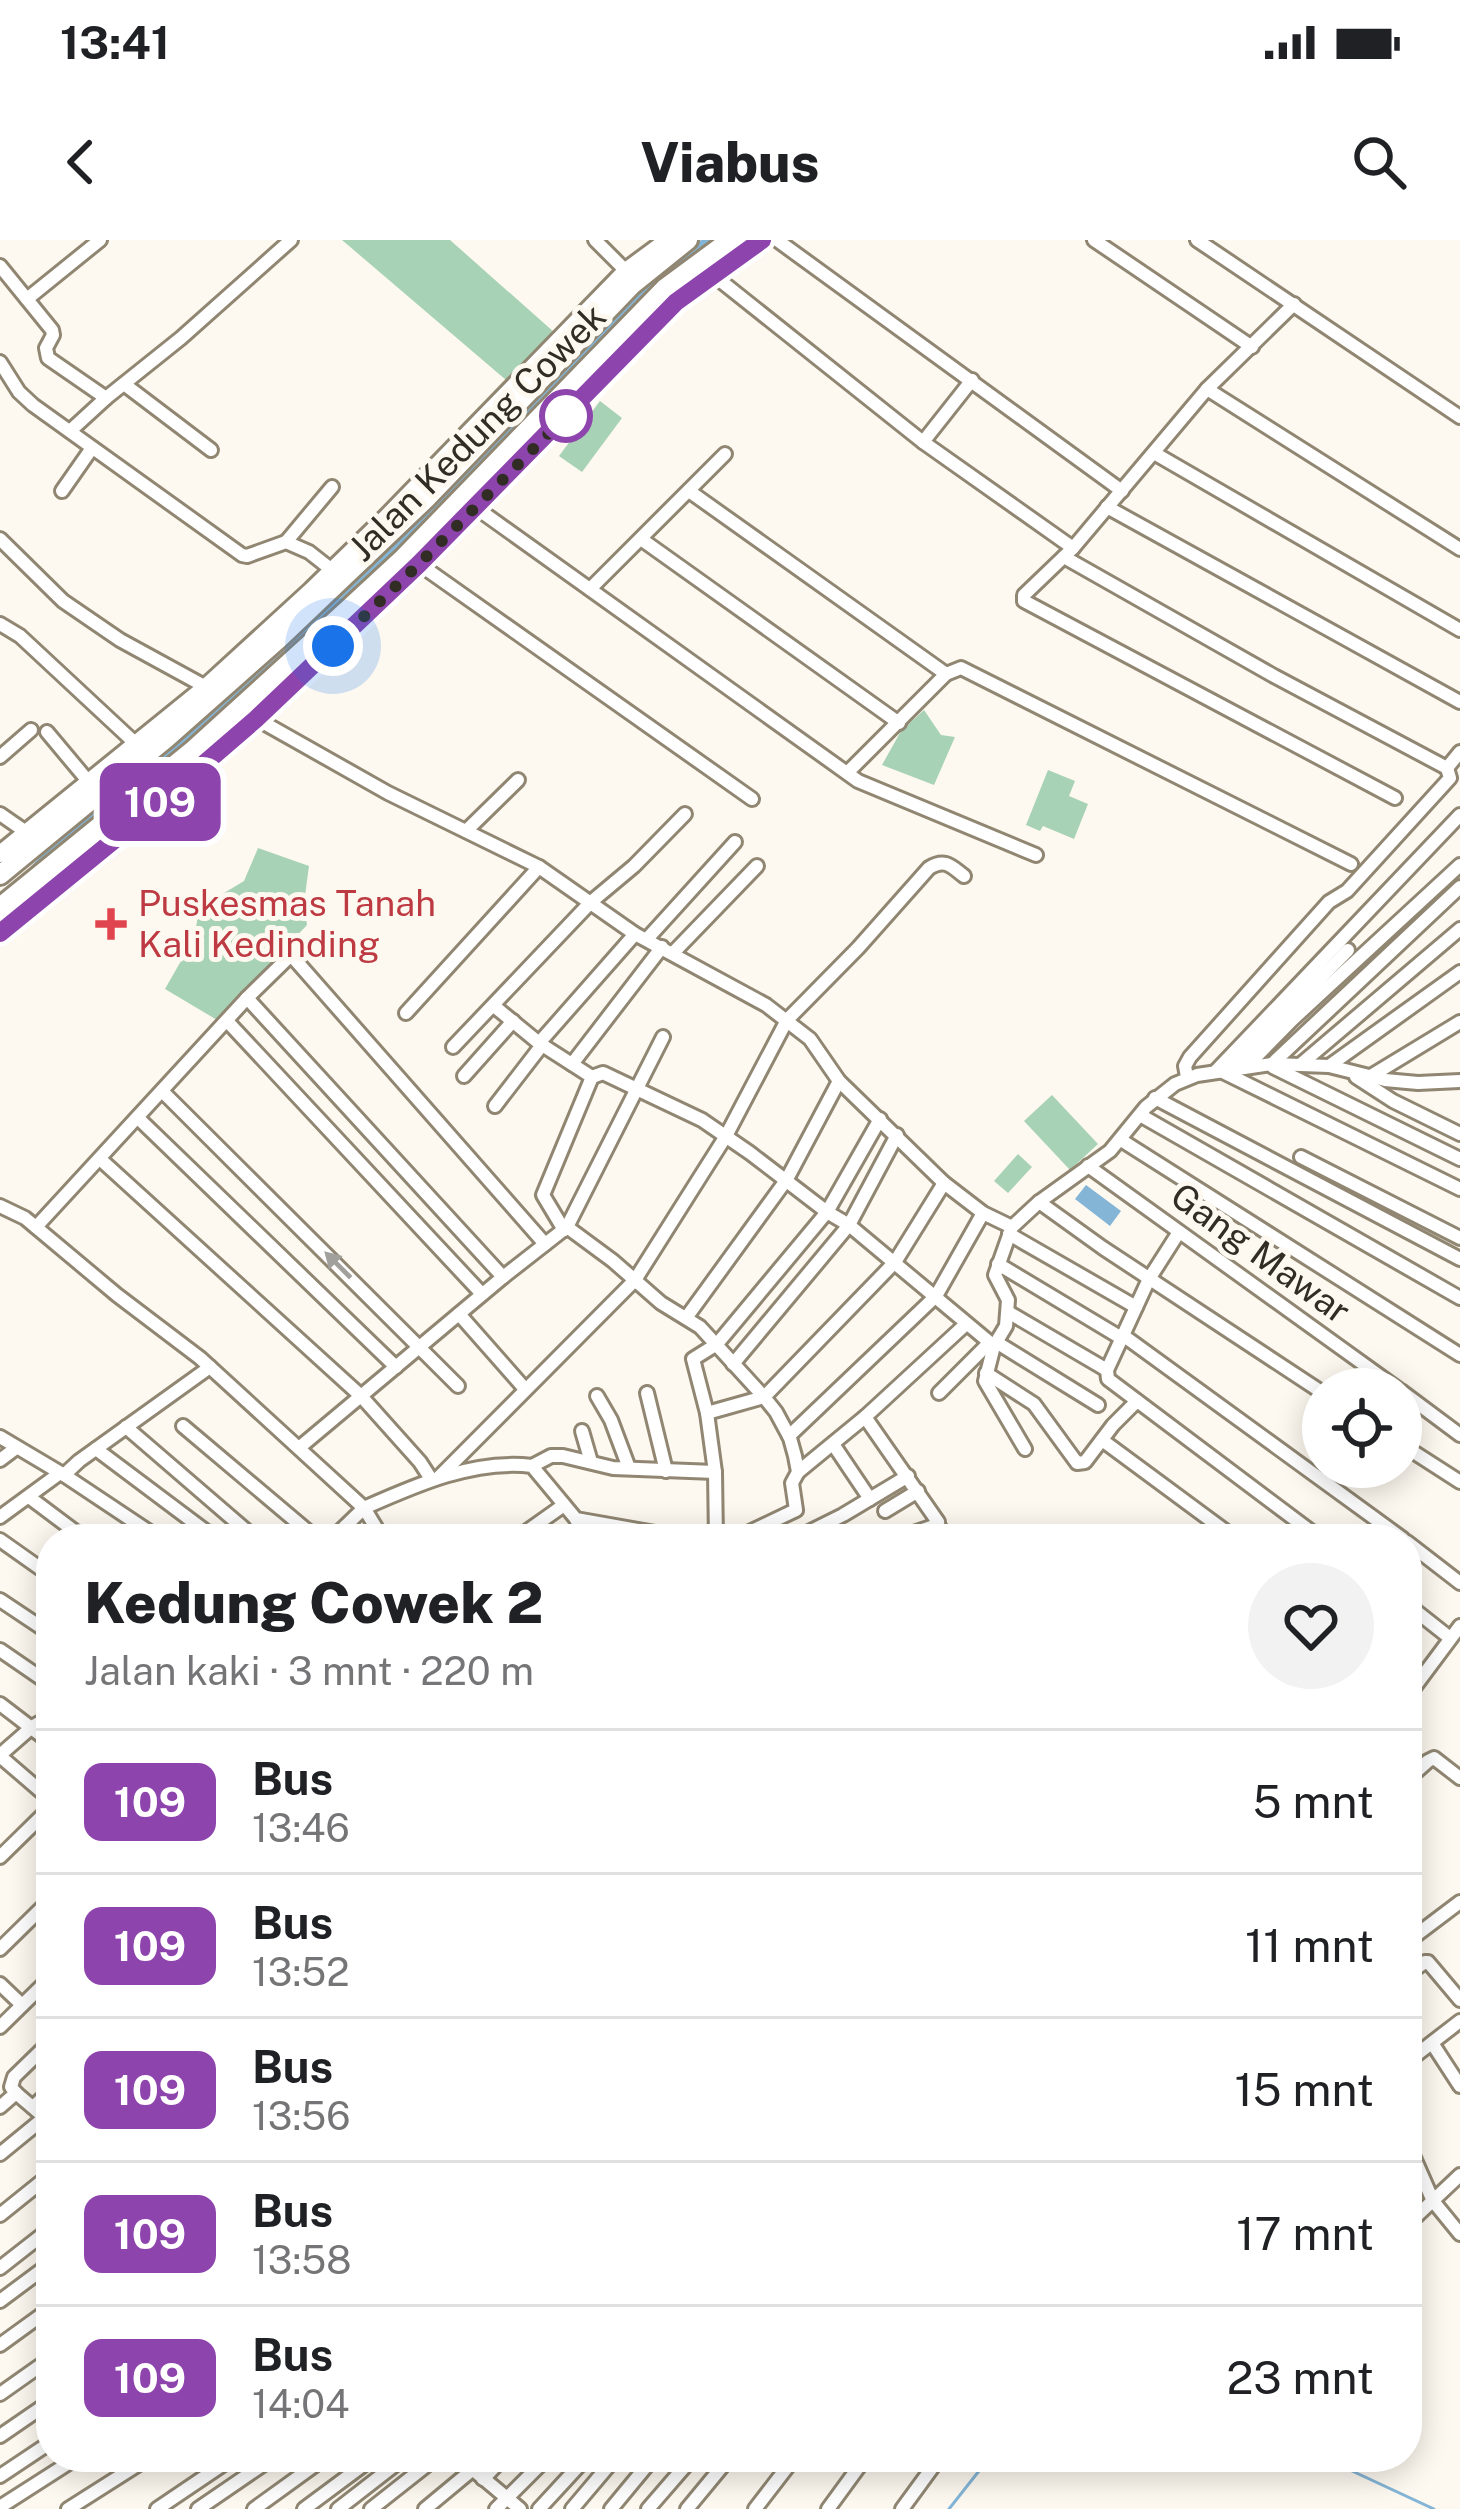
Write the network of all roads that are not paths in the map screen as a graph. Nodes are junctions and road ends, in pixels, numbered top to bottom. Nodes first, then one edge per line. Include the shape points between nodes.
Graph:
1 (99, 240) edge
2 (291, 240) edge
3 (595, 240) edge
4 (668, 240) edge
5 (688, 240) edge
6 (730, 240) edge
7 (762, 240) edge
8 (777, 240) edge
9 (1094, 240) edge
10 (1196, 240) edge
11 (0, 266) edge
12 (626, 271) junction
13 (712, 274) junction
14 (27, 299) junction
15 (1294, 304) junction
16 (1252, 347) junction
17 (0, 362) edge
18 (972, 380) junction
19 (124, 384) junction
20 (1207, 389) junction
21 (106, 398) junction
22 (1460, 417) edge
23 (70, 430) junction
24 (923, 442) junction
25 (527, 443) junction
26 (92, 448) junction
27 (211, 450) dead end
28 (1154, 453) junction
29 (725, 454) dead end
30 (332, 487) dead end
31 (689, 490) junction
32 (62, 491) dead end
33 (1122, 491) junction
34 (420, 494) junction
35 (475, 507) junction
36 (1107, 507) junction
37 (0, 539) edge
38 (641, 539) junction
39 (286, 542) junction
40 (1460, 549) edge
41 (1068, 552) junction
42 (419, 564) junction
43 (332, 570) junction
44 (590, 589) junction
45 (0, 624) edge
46 (1460, 630) edge
47 (952, 671) junction
48 (206, 687) junction
49 (1460, 702) edge
50 (256, 719) junction
51 (899, 723) junction
52 (31, 730) dead end
53 (47, 732) dead end
54 (135, 743) junction
55 (1460, 752) edge
56 (0, 758) edge
57 (1448, 768) junction
58 (848, 772) junction
59 (518, 780) dead end
60 (88, 781) junction
61 (1395, 798) dead end
62 (752, 800) dead end
63 (139, 807) junction
64 (0, 814) edge
65 (685, 814) dead end
66 (1460, 815) edge
67 (466, 832) junction
68 (735, 842) dead end
69 (41, 851) junction
70 (1036, 854) dead end
71 (1351, 864) dead end
72 (1460, 865) edge
73 (757, 866) dead end
74 (538, 867) junction
75 (21, 868) edge
76 (0, 875) edge
77 (964, 876) dead end
78 (1460, 887) edge
79 (591, 902) junction
80 (0, 907) edge
81 (1460, 929) edge
82 (0, 933) edge
83 (641, 936) junction
84 (668, 950) junction
85 (1348, 950) dead end
86 (1460, 973) edge
87 (247, 998) junction
88 (494, 1006) junction
89 (406, 1013) dead end
90 (787, 1019) junction
91 (227, 1021) junction
92 (513, 1022) junction
93 (1460, 1022) edge
94 (663, 1037) dead end
95 (541, 1044) junction
96 (453, 1047) dead end
97 (572, 1064) junction
98 (1269, 1064) junction
99 (1300, 1064) junction
100 (1329, 1066) junction
101 (1229, 1069) junction
102 (1345, 1070) junction
103 (464, 1076) dead end
104 (1371, 1076) junction
105 (592, 1077) junction
106 (1187, 1077) junction
107 (839, 1081) junction
108 (1453, 1082) edge
109 (638, 1090) junction
110 (1460, 1090) edge
111 (163, 1092) junction
112 (1155, 1098) junction
113 (495, 1106) dead end
114 (1140, 1115) junction
115 (138, 1118) junction
116 (880, 1119) junction
117 (1460, 1134) edge
118 (897, 1135) junction
119 (726, 1136) junction
120 (1120, 1140) junction
121 (1301, 1157) dead end
122 (100, 1159) junction
123 (1460, 1159) edge
124 (1088, 1166) junction
125 (787, 1179) junction
126 (944, 1183) junction
127 (1460, 1189) edge
128 (1039, 1202) junction
129 (0, 1206) edge
130 (827, 1212) junction
131 (983, 1213) junction
132 (849, 1225) junction
133 (36, 1227) junction
134 (565, 1229) junction
135 (1011, 1231) junction
136 (1179, 1232) junction
137 (1460, 1238) edge
138 (545, 1244) junction
139 (1460, 1259) edge
140 (895, 1262) junction
141 (998, 1264) junction
142 (502, 1277) junction
143 (1149, 1279) junction
144 (635, 1280) junction
145 (482, 1294) junction
146 (936, 1296) junction
147 (1460, 1298) edge
148 (1136, 1307) junction
149 (1008, 1312) junction
150 (459, 1314) junction
151 (686, 1318) junction
152 (966, 1324) junction
153 (1123, 1338) junction
154 (716, 1344) junction
155 (993, 1344) junction
156 (421, 1347) junction
157 (1460, 1355) edge
158 (733, 1364) junction
159 (396, 1366) junction
160 (211, 1367) junction
161 (1369, 1368) edge
162 (1107, 1370) junction
163 (986, 1373) junction
164 (1302, 1379) edge
165 (458, 1386) dead end
166 (525, 1389) junction
167 (647, 1393) dead end
168 (939, 1393) dead end
169 (361, 1396) junction
170 (597, 1396) dead end
171 (764, 1397) junction
172 (1137, 1401) junction
173 (1098, 1405) dead end
174 (1422, 1407) edge
175 (707, 1413) junction
176 (865, 1417) junction
177 (183, 1426) dead end
178 (126, 1427) junction
179 (582, 1431) dead end
180 (789, 1436) junction
181 (1460, 1436) edge
182 (0, 1438) edge
183 (1102, 1439) junction
184 (833, 1444) junction
185 (300, 1447) junction
186 (16, 1448) junction
187 (96, 1449) junction
188 (1024, 1449) dead end
189 (1422, 1458) edge
190 (0, 1460) edge
191 (591, 1462) junction
192 (532, 1466) junction
193 (629, 1468) junction
194 (666, 1471) junction
195 (715, 1472) junction
196 (798, 1472) junction
197 (62, 1474) junction
198 (908, 1476) junction
199 (434, 1478) junction
200 (1460, 1482) edge
201 (917, 1491) junction
202 (28, 1497) junction
203 (870, 1499) junction
204 (564, 1504) junction
205 (364, 1508) junction
206 (884, 1511) dead end
207 (0, 1516) edge
208 (576, 1519) junction
209 (65, 1524) edge
210 (137, 1524) edge
211 (196, 1524) edge
212 (239, 1524) edge
213 (298, 1524) edge
214 (347, 1524) edge
215 (373, 1524) edge
216 (537, 1524) edge
217 (578, 1524) edge
218 (604, 1524) edge
219 (716, 1524) edge
220 (768, 1524) edge
221 (824, 1524) edge
222 (938, 1524) edge
223 (1216, 1524) edge
224 (1301, 1524) edge
225 (1381, 1524) edge
226 (0, 1540) edge
227 (1422, 1554) edge
228 (36, 1565) edge
229 (1460, 1583) edge
230 (0, 1600) edge
231 (1422, 1616) edge
232 (36, 1624) edge
233 (1460, 1626) edge
234 (1450, 1638) junction
235 (0, 1650) edge
236 (36, 1675) edge
237 (1422, 1675) edge
238 (0, 1704) edge
239 (36, 1725) edge
240 (32, 1727) junction
241 (36, 1730) edge
242 (0, 1755) edge
243 (1422, 1766) edge
244 (1460, 1778) edge
245 (36, 1789) edge
246 (36, 1819) edge
247 (0, 1858) edge
248 (1460, 1902) edge
249 (36, 1914) edge
250 (1422, 1931) edge
251 (0, 1949) edge
252 (1422, 1965) edge
253 (0, 1984) edge
254 (36, 1991) edge
255 (1460, 2000) edge
256 (22, 2005) junction
257 (1460, 2020) edge
258 (0, 2027) edge
259 (1432, 2043) junction
260 (1422, 2051) edge
261 (36, 2056) edge
262 (1460, 2086) edge
263 (16, 2093) junction
264 (36, 2104) edge
265 (0, 2107) edge
266 (33, 2107) junction
267 (36, 2110) edge
268 (36, 2129) edge
269 (0, 2154) edge
270 (1460, 2175) edge
271 (1422, 2184) edge
272 (36, 2186) edge
273 (1433, 2200) junction
274 (1422, 2211) edge
275 (0, 2215) edge
276 (1460, 2234) edge
277 (36, 2240) edge
278 (0, 2268) edge
279 (36, 2275) edge
280 (0, 2301) edge
281 (36, 2319) edge
282 (0, 2345) edge
283 (36, 2369) edge
284 (0, 2394) edge
285 (36, 2411) edge
286 (0, 2436) edge
287 (36, 2452) edge
288 (55, 2472) edge
289 (126, 2472) edge
290 (212, 2472) edge
291 (252, 2472) edge
292 (305, 2472) edge
293 (354, 2472) edge
294 (386, 2472) edge
295 (418, 2472) edge
296 (480, 2472) edge
297 (533, 2472) edge
298 (573, 2472) edge
299 (603, 2472) edge
300 (641, 2472) edge
301 (680, 2472) edge
302 (718, 2472) edge
303 (783, 2472) edge
304 (855, 2472) edge
305 (929, 2472) edge
306 (477, 2474) junction
307 (0, 2476) edge
308 (503, 2503) edge
309 (0, 2507) edge
310 (68, 2509) edge
311 (157, 2509) edge
312 (198, 2509) edge
313 (254, 2509) edge
314 (304, 2509) edge
315 (338, 2509) edge
316 (370, 2509) edge
317 (425, 2509) edge
318 (520, 2509) edge
319 (539, 2509) edge
320 (572, 2509) edge
321 (610, 2509) edge
322 (648, 2509) edge
323 (687, 2509) edge
324 (755, 2509) edge
325 (828, 2509) edge
326 (902, 2509) edge

1 - 14 street
2 - 19 street
3 - 12 street
4 - 12 main road, Jalan Kedung Cowek
5 - 34 highway, Jalan Kedung Cowek
6 - 25 highway, Jalan Kedung Cowek via 665,288
7 - 13 main road, Jalan Kedung Cowek
8 - 18 street
9 - 16 street
10 - 15 street
11 - 14 street
12 - 34 main road, Jalan Kedung Cowek
13 - 24 street
13 - 25 main road, Jalan Kedung Cowek
14 - 21 street via 52,330 48,358
15 - 16 street
15 - 22 street
16 - 20 street
17 - 23 street via 19,392
18 - 24 street
18 - 33 street
19 - 21 street
19 - 27 street
20 - 28 street
20 - 40 street
21 - 23 street
23 - 26 street
24 - 41 street
25 - 35 main road, Jalan Kedung Cowek
25 - 63 highway, Jalan Kedung Cowek
26 - 32 street
26 - 39 street via 242,555
28 - 33 street
28 - 46 street
29 - 31 street
30 - 39 street
31 - 38 street
31 - 47 street
33 - 36 street
34 - 43 main road, Jalan Kedung Cowek
34 - 69 highway, Jalan Kedung Cowek via 280,638
35 - 42 main road, Jalan Kedung Cowek
35 - 44 street
36 - 41 street
36 - 49 street
37 - 48 street via 63,601
38 - 44 street
38 - 51 street
39 - 43 street
41 - 57 street via 1274,676
41 - 61 street via 1024,601
42 - 50 main road, Jalan Kedung Cowek
42 - 62 street
43 - 48 main road, Jalan Kedung Cowek
44 - 58 street
45 - 54 street
47 - 51 street
47 - 71 street
48 - 54 main road, Jalan Kedung Cowek
50 - 63 main road, Jalan Kedung Cowek
50 - 67 street
51 - 58 street
52 - 56 street
53 - 60 street
54 - 60 main road, Jalan Kedung Cowek
55 - 57 street
57 - 106 street via 1435,797 1190,1057
58 - 70 street
59 - 67 street
60 - 69 main road, Jalan Kedung Cowek
63 - 69 highway, Jalan Kedung Cowek
63 - 82 main road, Jalan Kedung Cowek
64 - 69 street
65 - 79 street
66 - 101 street
67 - 74 street
68 - 83 street
69 - 75 highway, Jalan Kedung Cowek
69 - 75 main road, Jalan Kedung Cowek
72 - 101 street
73 - 84 street
74 - 79 street
74 - 89 street
75 - 76 highway, Jalan Kedung Cowek
75 - 80 highway, Jalan Kedung Cowek
77 - 90 street via 946,862 929,868
78 - 98 street
79 - 83 street
79 - 88 street
81 - 99 street
83 - 84 street
83 - 95 street
84 - 90 street
84 - 97 street
85 - 101 street
86 - 100 street
87 - 91 street
87 - 138 street via 293,955
87 - 142 street
88 - 92 street
88 - 96 street
90 - 107 street
90 - 119 street
91 - 111 street
91 - 145 street
92 - 95 street
92 - 103 street
93 - 104 street
94 - 109 street
95 - 97 street
95 - 113 street
97 - 105 street
98 - 99 street
98 - 101 street
98 - 123 street
99 - 100 street
100 - 102 street
101 - 106 street
101 - 127 street
102 - 104 street
102 - 117 street
104 - 108 street
105 - 109 street via 603,1072
105 - 134 street via 543,1195
106 - 112 street
107 - 116 street
107 - 125 street
108 - 110 street
109 - 119 street
109 - 134 street
111 - 115 street
156 -> 111 street
112 - 114 street
112 - 139 street
114 - 120 street
114 - 147 street
115 - 122 street
115 - 159 street
116 - 118 street
116 - 130 street
118 - 126 street
118 - 132 street
119 - 125 street
119 - 144 street
120 - 124 street
120 - 157 street
121 - 137 street
122 - 133 street
122 - 169 street
124 - 128 street
124 - 136 street, Gang Mawar
125 - 130 street
125 - 151 street
126 - 131 street
126 - 140 street
128 - 135 street
128 - 143 street
129 - 133 street
130 - 132 street
130 - 154 street
131 - 135 street
131 - 146 street
132 - 140 street
132 - 158 street
133 - 160 street
134 - 138 street
134 - 144 street
135 - 141 street
135 - 148 street
136 - 143 street
136 - 161 street, Gang Mawar
138 - 142 street
140 - 146 street
140 - 171 street
141 - 149 street
141 - 153 street
142 - 145 street
143 - 148 street
143 - 164 street
144 - 151 street
144 - 166 street
145 - 150 street
146 - 152 street
146 - 180 street
148 - 153 street
149 - 155 street
149 - 162 street
150 - 156 street
150 - 166 street
151 - 154 street
152 - 155 street
152 - 176 street
153 - 162 street
153 - 225 street
154 - 158 street
154 - 175 street via 692,1361
155 - 163 street
155 - 168 street
155 - 173 street
156 - 159 street
156 - 165 street
158 - 171 street
159 - 169 street
160 - 178 street
160 - 185 street
162 - 172 street
163 - 183 street via 1034,1404 1077,1463
163 - 188 street
166 - 199 street
167 - 194 street
169 - 185 street
169 - 199 street
170 - 193 street
171 - 175 street
171 - 180 street
172 - 183 street
172 - 224 street
174 - 181 street, Gang Mawar
175 - 195 street
176 - 184 street
176 - 198 street
177 - 213 street
178 - 187 street
178 - 212 street
179 - 191 street
180 - 196 street
182 - 186 street
183 - 223 street
184 - 196 street
184 - 203 street
185 - 205 street
186 - 190 street
186 - 197 street
187 - 197 street
187 - 211 street
189 - 200 street
191 - 192 street via 557,1456
191 - 193 street
192 - 199 street
192 - 204 street
193 - 194 street
194 - 195 street
195 - 219 street
196 - 220 street via 795,1511
197 - 202 street
197 - 210 street
198 - 201 street
198 - 203 street
199 - 205 street
201 - 206 street
201 - 222 street
202 - 207 street
202 - 209 street
203 - 221 street
204 - 208 street
204 - 216 street
205 - 214 street
205 - 215 street
208 - 217 street
208 - 218 street
226 - 228 street
227 - 229 street
230 - 232 street
231 - 234 street
233 - 234 street
234 - 237 street
235 - 236 street
238 - 240 street
239 - 240 street
240 - 241 street
240 - 242 street
242 - 245 street
243 - 244 street via 1439,1760
246 - 247 street
248 - 250 street
249 - 251 street
252 - 255 street via 1428,1962
253 - 256 street
254 - 256 street
256 - 258 street
257 - 259 street
259 - 260 street
259 - 262 street
261 - 263 street via 14,2078
263 - 265 street
263 - 266 street
264 - 266 street
266 - 267 street
268 - 269 street
270 - 273 street
271 - 273 street
272 - 275 street
273 - 274 street
273 - 276 street
277 - 278 street
279 - 280 street
281 - 282 street
283 - 284 street
285 - 286 street
287 - 307 street
288 - 309 street
289 - 310 street
290 - 311 street
291 - 312 street
292 - 313 street
293 - 314 street
294 - 315 street
295 - 316 street
296 - 306 street
297 - 308 street
298 - 319 street
299 - 320 street
300 - 321 street
301 - 322 street
302 - 323 street
303 - 324 street
304 - 325 street
305 - 326 street
306 - 308 street
306 - 317 street
308 - 318 street

